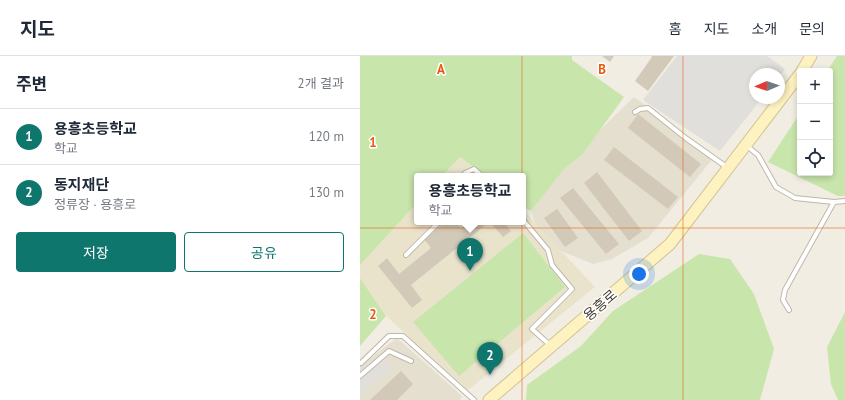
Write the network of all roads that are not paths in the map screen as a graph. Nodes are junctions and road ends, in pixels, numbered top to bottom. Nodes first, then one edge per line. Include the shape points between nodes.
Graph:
1 (811, 56) edge
2 (804, 68) edge
3 (797, 78) edge
4 (635, 112) dead end
5 (746, 146) junction
6 (729, 168) junction
7 (465, 173) edge
8 (479, 173) edge
9 (845, 201) edge
10 (834, 202) junction
11 (526, 224) edge
12 (435, 225) edge
13 (406, 255) dead end
14 (789, 310) dead end
15 (551, 347) junction
16 (411, 361) dead end
17 (361, 363) edge
18 (360, 376) edge
19 (494, 399) edge
20 (474, 400) edge

1 - 2 street
3 - 5 street, 용흥로
4 - 6 lane via 648,108
5 - 6 street, 용흥로
5 - 10 lane via 758,155 776,187 795,198
6 - 15 street, 용흥로 via 670,244
7 - 8 lane via 474,169
9 - 10 lane
10 - 14 lane via 785,290 783,300
11 - 15 lane via 548,250 552,264 572,289 532,328
12 - 13 lane
15 - 19 street, 용흥로
16 - 18 lane via 389,351
17 - 20 lane via 390,336 403,336

